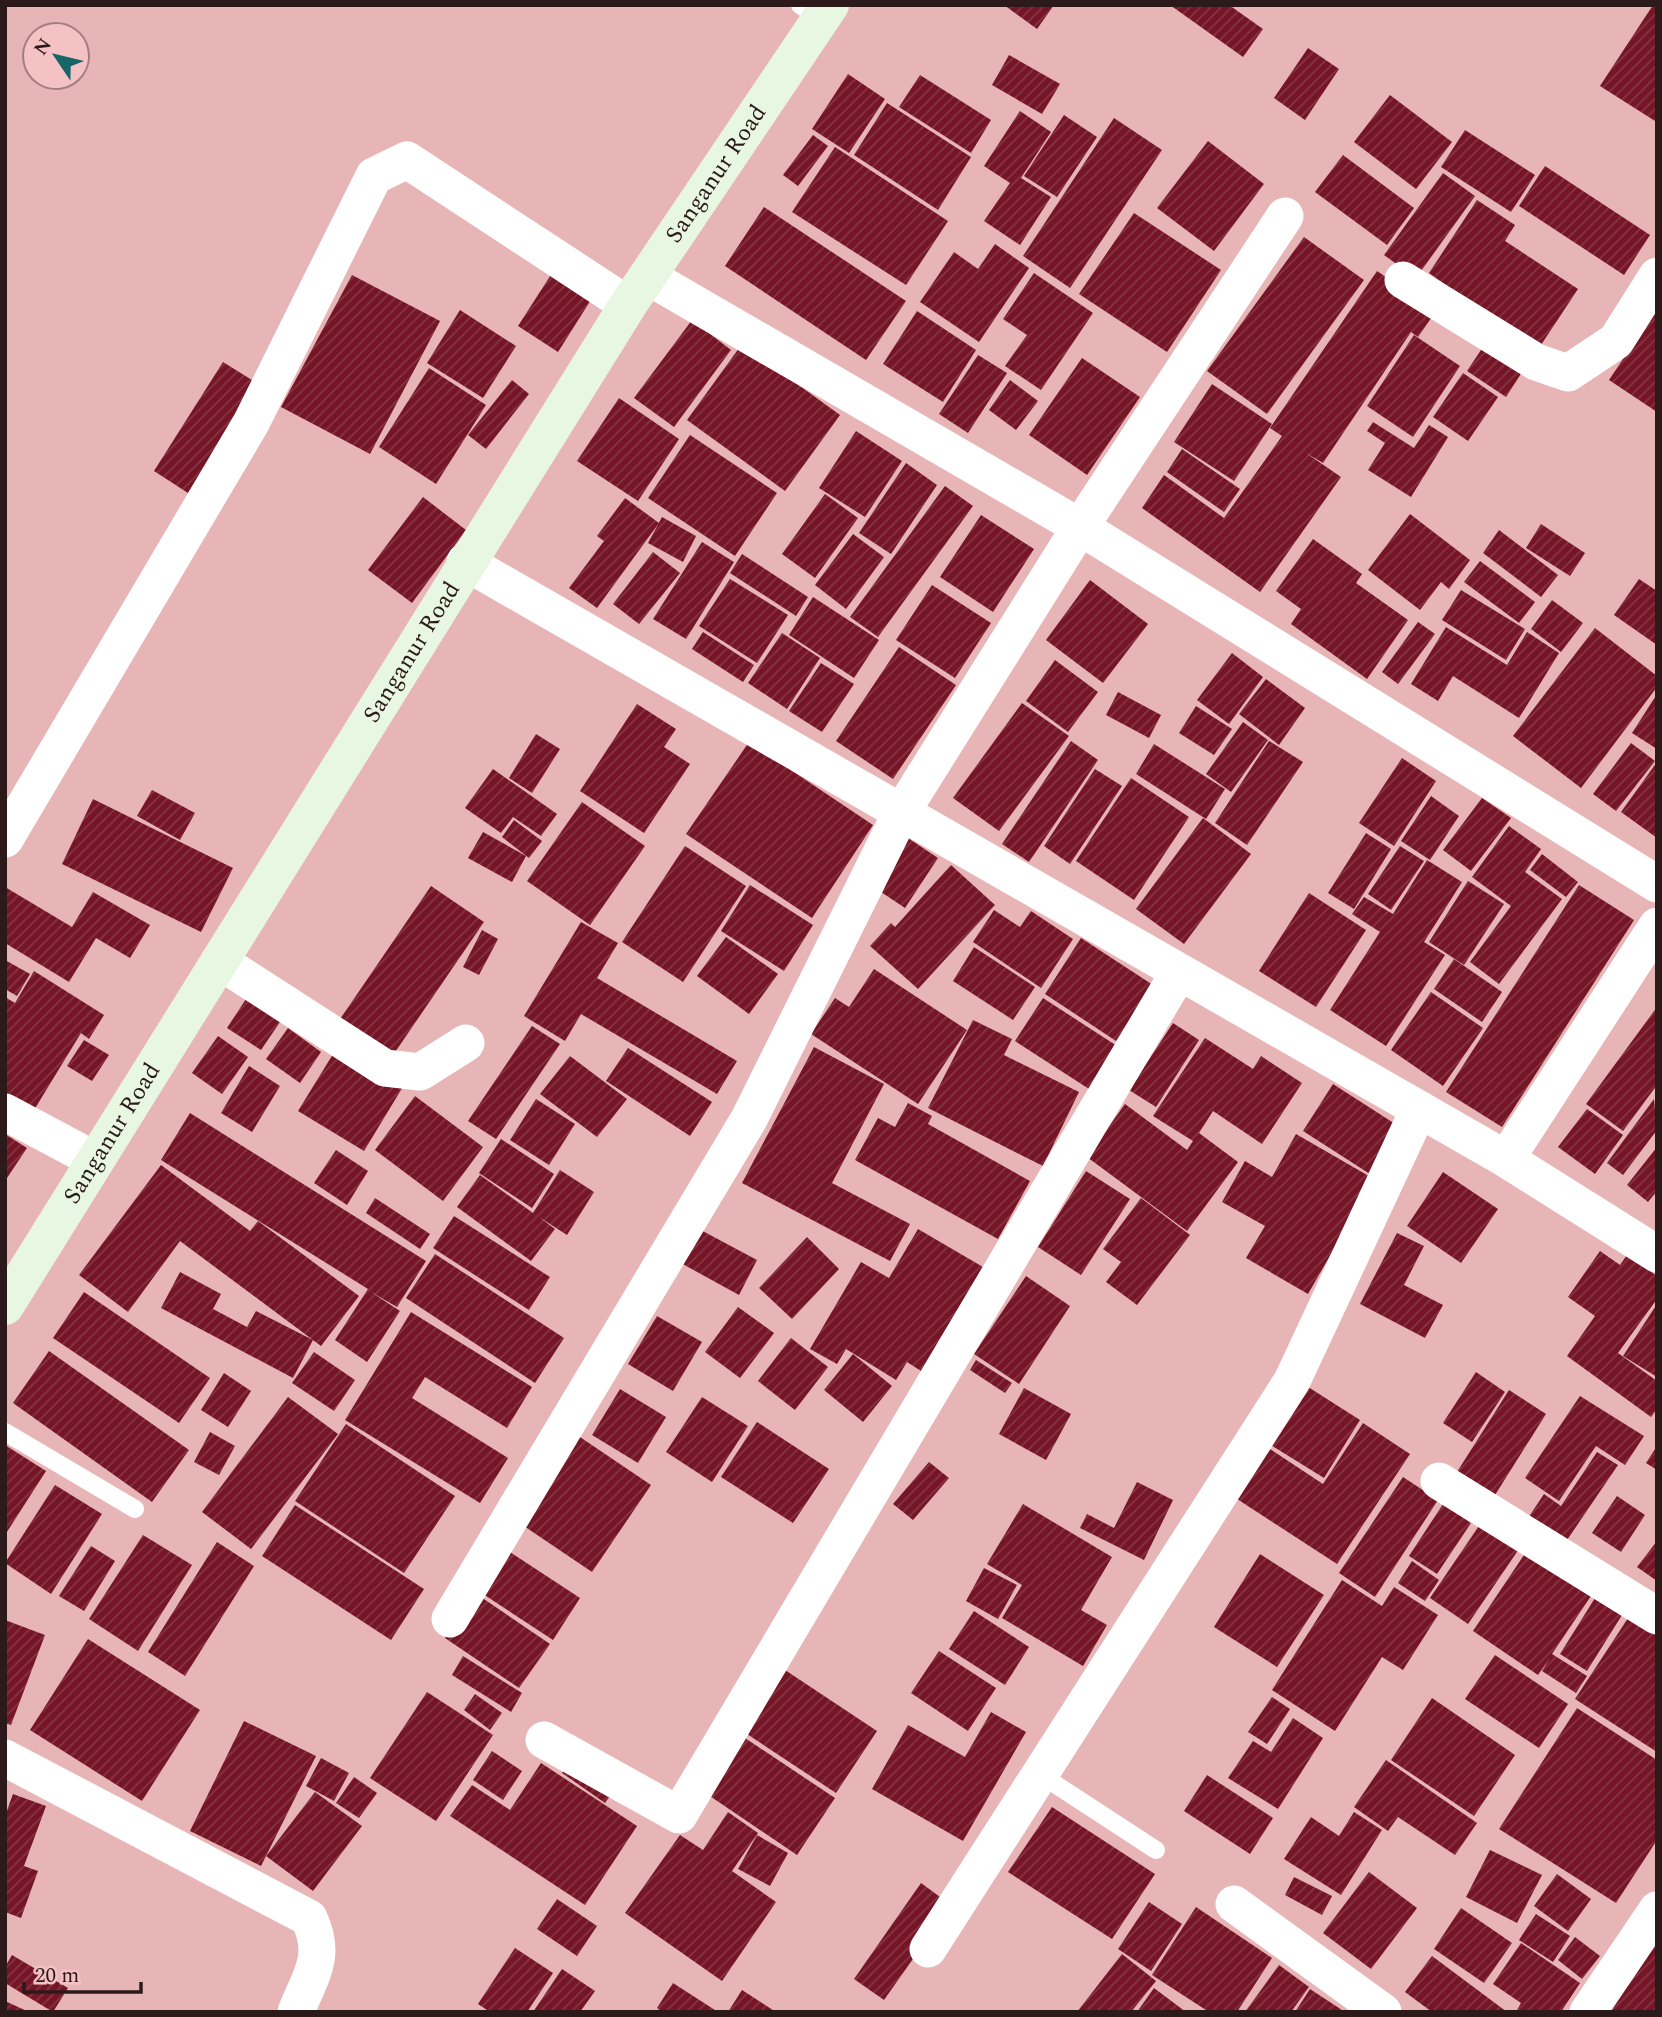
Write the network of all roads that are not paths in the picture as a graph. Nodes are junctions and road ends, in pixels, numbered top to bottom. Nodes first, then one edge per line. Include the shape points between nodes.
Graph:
1 (817, 10) edge
2 (1285, 216) dead end
3 (1657, 276) edge
4 (1403, 280) dead end
5 (637, 291) junction
6 (1080, 527) junction
7 (465, 562) junction
8 (901, 813) junction
9 (5, 839) edge
10 (1657, 884) edge
11 (1657, 926) edge
12 (219, 961) junction
13 (1179, 972) junction
14 (466, 1043) dead end
15 (1419, 1109) junction
16 (5, 1112) edge
17 (1506, 1159) junction
18 (95, 1160) junction
19 (1657, 1254) edge
20 (5, 1306) edge
21 (5, 1432) edge
22 (1439, 1481) dead end
23 (135, 1509) dead end
24 (1657, 1616) edge
25 (450, 1619) dead end
26 (544, 1740) dead end
27 (5, 1758) edge
28 (1041, 1775) junction
29 (1156, 1850) dead end
30 (1234, 1904) dead end
31 (1657, 1910) edge
32 (928, 1949) dead end
33 (296, 2012) edge
34 (1383, 2012) edge
35 (1588, 2012) edge

1 - 5 main road, Sanganur Road
2 - 6 street
3 - 4 street via 1616,341 1568,373 1536,362
5 - 6 street
5 - 7 main road, Sanganur Road
5 - 9 street via 407,160 374,176 251,423
6 - 8 street
6 - 10 street
7 - 8 street
7 - 12 main road, Sanganur Road via 338,775
8 - 13 street
8 - 25 street via 749,1119
11 - 17 street
12 - 14 street via 385,1068 420,1072
12 - 18 main road, Sanganur Road
13 - 15 street
13 - 26 street via 679,1815
15 - 17 street
15 - 28 street via 1292,1381
16 - 18 street
17 - 19 street
18 - 20 main road, Sanganur Road
21 - 23 lane
22 - 24 street
27 - 33 street via 309,1918 318,1938 318,1955
28 - 29 lane
28 - 32 street
30 - 34 street
31 - 35 street

